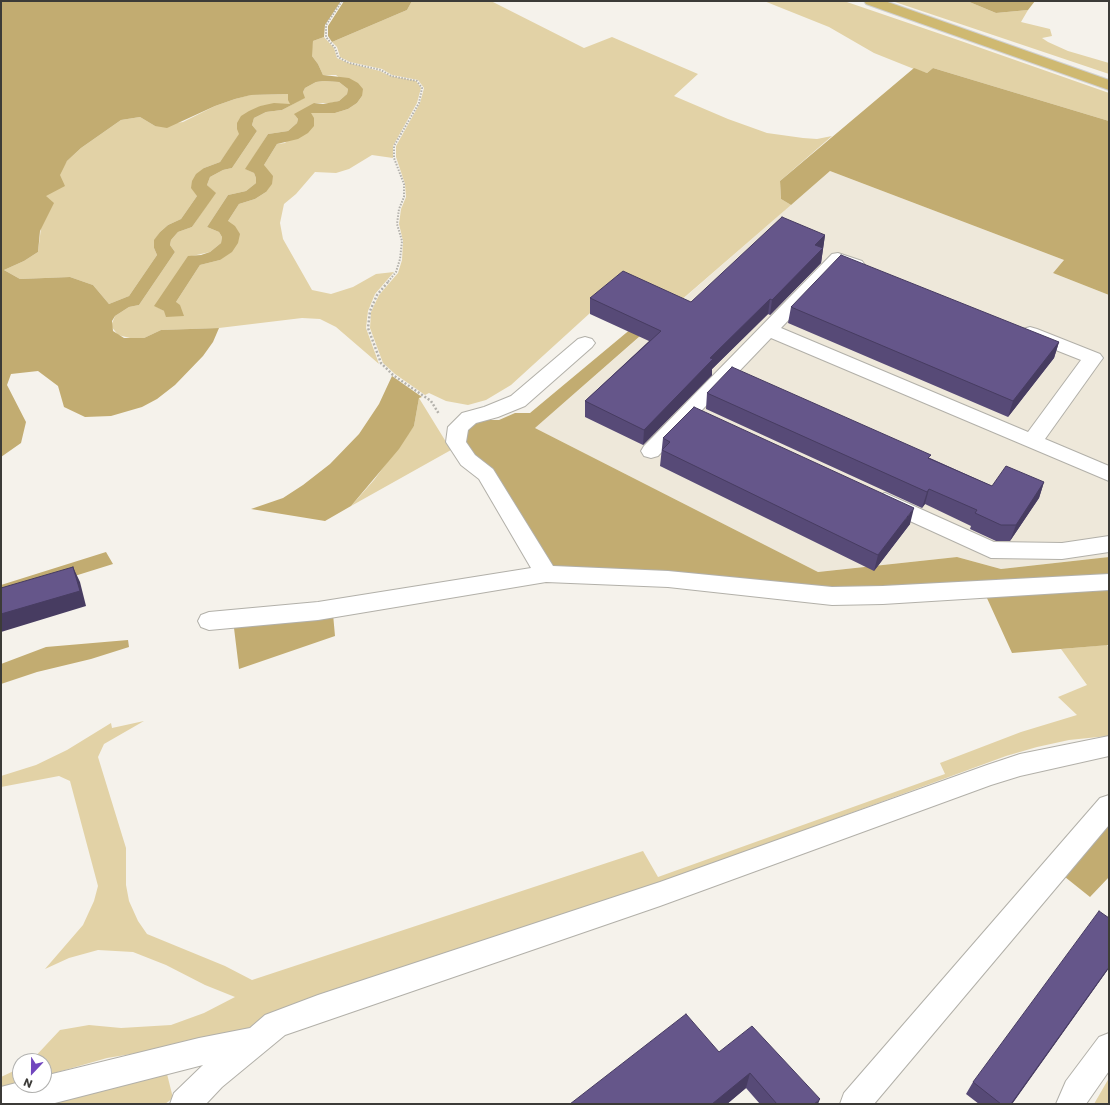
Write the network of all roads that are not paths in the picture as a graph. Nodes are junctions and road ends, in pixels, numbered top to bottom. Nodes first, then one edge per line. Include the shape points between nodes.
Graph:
1 (871, 1) edge
2 (1109, 85) edge
3 (874, 272) edge
4 (1013, 326) edge
5 (768, 330) junction
6 (585, 343) dead end
7 (690, 410) junction
8 (711, 420) edge
9 (1032, 442) junction
10 (650, 451) dead end
11 (1109, 474) edge
12 (869, 494) edge
13 (1109, 544) edge
14 (546, 574) junction
15 (1109, 582) edge
16 (209, 622) dead end
17 (1109, 746) edge
18 (1109, 806) edge
19 (256, 1041) junction
20 (1109, 1047) edge
21 (1, 1102) edge
22 (185, 1104) edge
23 (855, 1104) edge
24 (1071, 1104) edge

1 - 2 main road
3 - 5 street via 838,258
4 - 9 street via 1093,358
5 - 7 street
5 - 9 street
6 - 14 street via 518,401 469,418 458,427 456,442 468,460 486,474
7 - 8 street
7 - 10 street
9 - 11 street
12 - 13 street via 991,550 1062,551
14 - 15 street via 668,579 832,596
14 - 16 street via 318,611
17 - 19 street via 1020,765 979,778 660,894 318,1009 275,1025
18 - 23 street
19 - 21 street via 199,1052
19 - 22 street via 212,1077
20 - 24 street via 1076,1090

